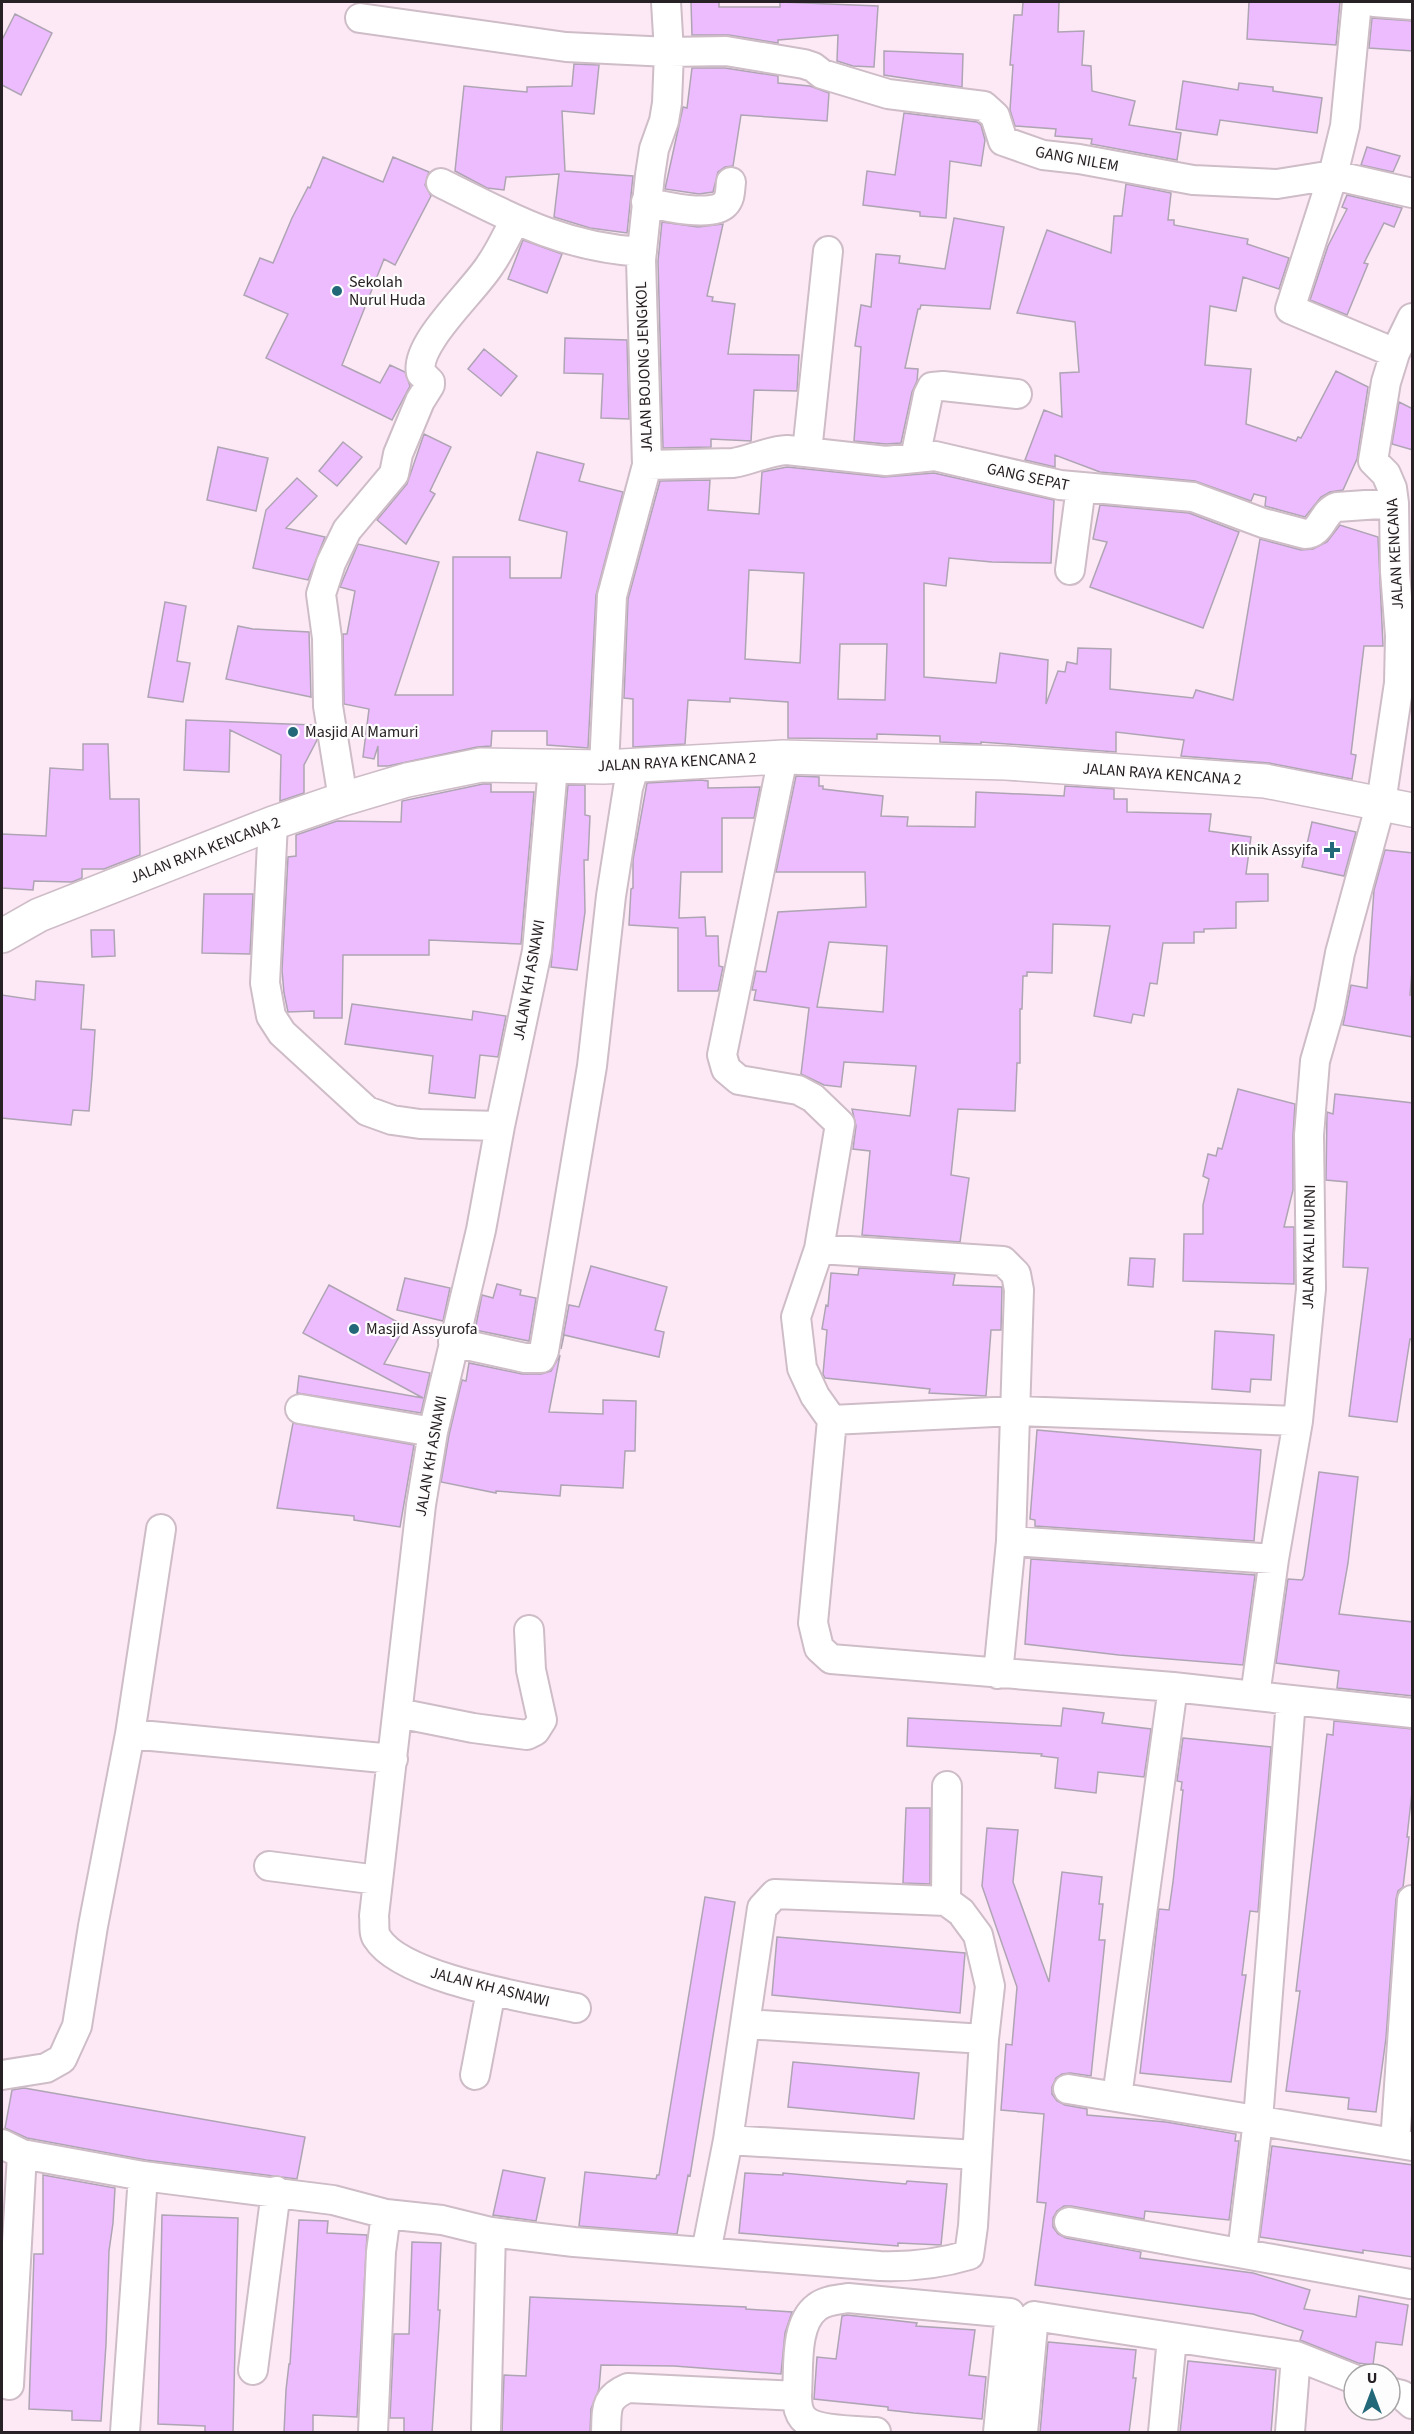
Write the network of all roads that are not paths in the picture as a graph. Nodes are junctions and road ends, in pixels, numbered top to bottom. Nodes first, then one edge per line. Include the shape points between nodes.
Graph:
1 (666, 2) edge
2 (1357, 2) edge
3 (1374, 2) edge
4 (1413, 5) edge
5 (360, 18) dead end
6 (669, 52) junction
7 (1334, 175) junction
8 (730, 182) dead end
9 (441, 183) dead end
10 (1413, 193) edge
11 (646, 202) junction
12 (515, 220) junction
13 (828, 251) dead end
14 (642, 252) junction
15 (1413, 318) edge
16 (1395, 353) junction
17 (1017, 394) dead end
18 (807, 452) junction
19 (915, 458) junction
20 (647, 465) junction
21 (1081, 488) junction
22 (1394, 503) junction
23 (1070, 570) dead end
24 (783, 757) junction
25 (620, 765) junction
26 (554, 767) junction
27 (343, 799) junction
28 (1381, 803) junction
29 (1413, 810) edge
30 (273, 823) junction
31 (2, 936) edge
32 (500, 1126) junction
33 (819, 1249) junction
34 (453, 1342) junction
35 (300, 1409) dead end
36 (1014, 1411) junction
37 (832, 1420) junction
38 (1298, 1421) junction
39 (433, 1432) junction
40 (161, 1529) dead end
41 (1011, 1541) junction
42 (1274, 1559) junction
43 (529, 1630) dead end
44 (998, 1674) junction
45 (1173, 1687) junction
46 (1256, 1696) junction
47 (1292, 1701) junction
48 (398, 1713) junction
49 (1413, 1713) edge
50 (130, 1734) junction
51 (393, 1759) junction
52 (947, 1786) dead end
53 (269, 1866) dead end
54 (378, 1880) junction
55 (1413, 1900) edge
56 (946, 1901) junction
57 (491, 1990) junction
58 (576, 2008) dead end
59 (745, 2024) junction
60 (984, 2039) junction
61 (2, 2075) edge
62 (476, 2075) dead end
63 (1068, 2089) dead end
64 (1117, 2097) junction
65 (1258, 2120) junction
66 (728, 2140) junction
67 (1404, 2144) edge
68 (12, 2149) edge
69 (977, 2155) junction
70 (143, 2175) junction
71 (276, 2191) junction
72 (386, 2214) junction
73 (1069, 2222) dead end
74 (491, 2232) junction
75 (706, 2252) junction
76 (1242, 2253) junction
77 (1410, 2284) dead end
78 (1172, 2338) junction
79 (1296, 2356) junction
80 (254, 2370) dead end
81 (1342, 2374) edge
82 (9, 2385) dead end
83 (797, 2396) junction
84 (486, 2429) dead end
85 (125, 2433) edge
86 (373, 2433) edge
87 (606, 2433) edge
88 (876, 2433) edge
89 (998, 2433) edge
90 (1023, 2433) edge
91 (1163, 2433) edge
92 (1290, 2433) edge

1 - 6 street, JALAN BOJONG JENGKOL
2 - 7 street via 1345,126
3 - 4 street
5 - 6 street via 566,47
6 - 7 street, GANG NILEM via 726,51 804,64 822,74 888,94 984,106 995,116 1000,136 1009,145 1043,156 1193,180 1277,184
6 - 11 street, JALAN BOJONG JENGKOL via 666,112 654,149
7 - 10 street
7 - 16 street via 1290,309
8 - 11 street via 726,203 718,209 666,207
9 - 12 street
11 - 14 street, JALAN BOJONG JENGKOL
12 - 14 street via 591,246
12 - 27 street via 491,265 436,331 420,360 421,373 430,385 398,454 394,474 347,530 321,594 327,638 328,705
13 - 18 street
14 - 20 street, JALAN BOJONG JENGKOL
15 - 16 street, JALAN KENCANA
16 - 22 street, JALAN KENCANA via 1386,382 1373,461 1386,474
17 - 19 street via 932,387
18 - 19 street, GANG SEPAT via 886,461
18 - 20 street, GANG SEPAT via 772,451 733,463
19 - 21 street, GANG SEPAT via 935,456
20 - 25 street, JALAN BOJONG JENGKOL via 612,596
21 - 22 street, GANG SEPAT via 1193,497 1305,534 1317,530 1330,509
21 - 23 street
22 - 28 street, JALAN KENCANA via 1399,683
24 - 25 street, JALAN RAYA KENCANA 2
24 - 28 street, JALAN RAYA KENCANA 2 via 1006,763 1265,782
24 - 33 street via 722,1055 726,1069 739,1080 798,1090 813,1098 840,1124
25 - 26 street, JALAN RAYA KENCANA 2
25 - 34 street, JALAN BOJONG JENGKOL via 628,788 592,1066 544,1351 541,1358 535,1359
26 - 27 street, JALAN RAYA KENCANA 2 via 481,765 407,780
26 - 32 street, JALAN KH ASNAWI via 537,951
27 - 30 street, JALAN RAYA KENCANA 2
28 - 29 street, JALAN RAYA KENCANA 2
28 - 38 street, JALAN KALI MURNI via 1315,1061 1309,1135 1311,1289
30 - 31 street, JALAN RAYA KENCANA 2 via 39,915
30 - 32 street via 265,983 271,1016 282,1033 368,1110 392,1120 420,1124
32 - 34 street, JALAN KH ASNAWI via 481,1230
33 - 36 street via 1003,1262 1016,1274 1019,1290
33 - 37 street via 796,1317 802,1368
34 - 39 street, JALAN KH ASNAWI
35 - 39 street
36 - 37 street
36 - 38 street
36 - 41 street
37 - 44 street via 813,1623 819,1648 831,1659
38 - 42 street, JALAN KALI MURNI
39 - 48 street, JALAN KH ASNAWI
40 - 50 street
41 - 42 street
41 - 44 street
42 - 46 street, JALAN KALI MURNI
43 - 48 street via 531,1670 542,1720 535,1731 513,1734
44 - 45 street
45 - 46 street
45 - 64 street
46 - 47 street
47 - 49 street
47 - 65 street
48 - 51 street, JALAN KH ASNAWI
50 - 51 street
50 - 61 street via 77,2026 62,2059 46,2068
51 - 54 street, JALAN KH ASNAWI
52 - 56 street
53 - 54 street
54 - 57 street, JALAN KH ASNAWI via 375,1937 386,1949 432,1975
55 - 67 street
56 - 59 street via 775,1894 762,1908
56 - 60 street via 961,1912 978,1935 990,1986
57 - 58 street, JALAN KH ASNAWI
57 - 62 street
59 - 60 street
59 - 66 street
60 - 69 street
63 - 64 street
64 - 65 street
65 - 67 street
65 - 76 street
66 - 69 street
66 - 75 street
68 - 70 street
68 - 82 street
69 - 75 street via 969,2255 911,2267
70 - 71 street
70 - 85 street
71 - 72 street
71 - 80 street
72 - 74 street via 442,2220
72 - 86 street
73 - 76 street
74 - 75 street
74 - 84 street
76 - 77 street
78 - 79 street
78 - 90 street via 1034,2316
78 - 91 street
79 - 81 street
79 - 92 street
83 - 87 street via 628,2388 610,2399
83 - 88 street via 803,2418 816,2426
83 - 89 street via 802,2328 817,2307 830,2301 848,2298 1010,2313

